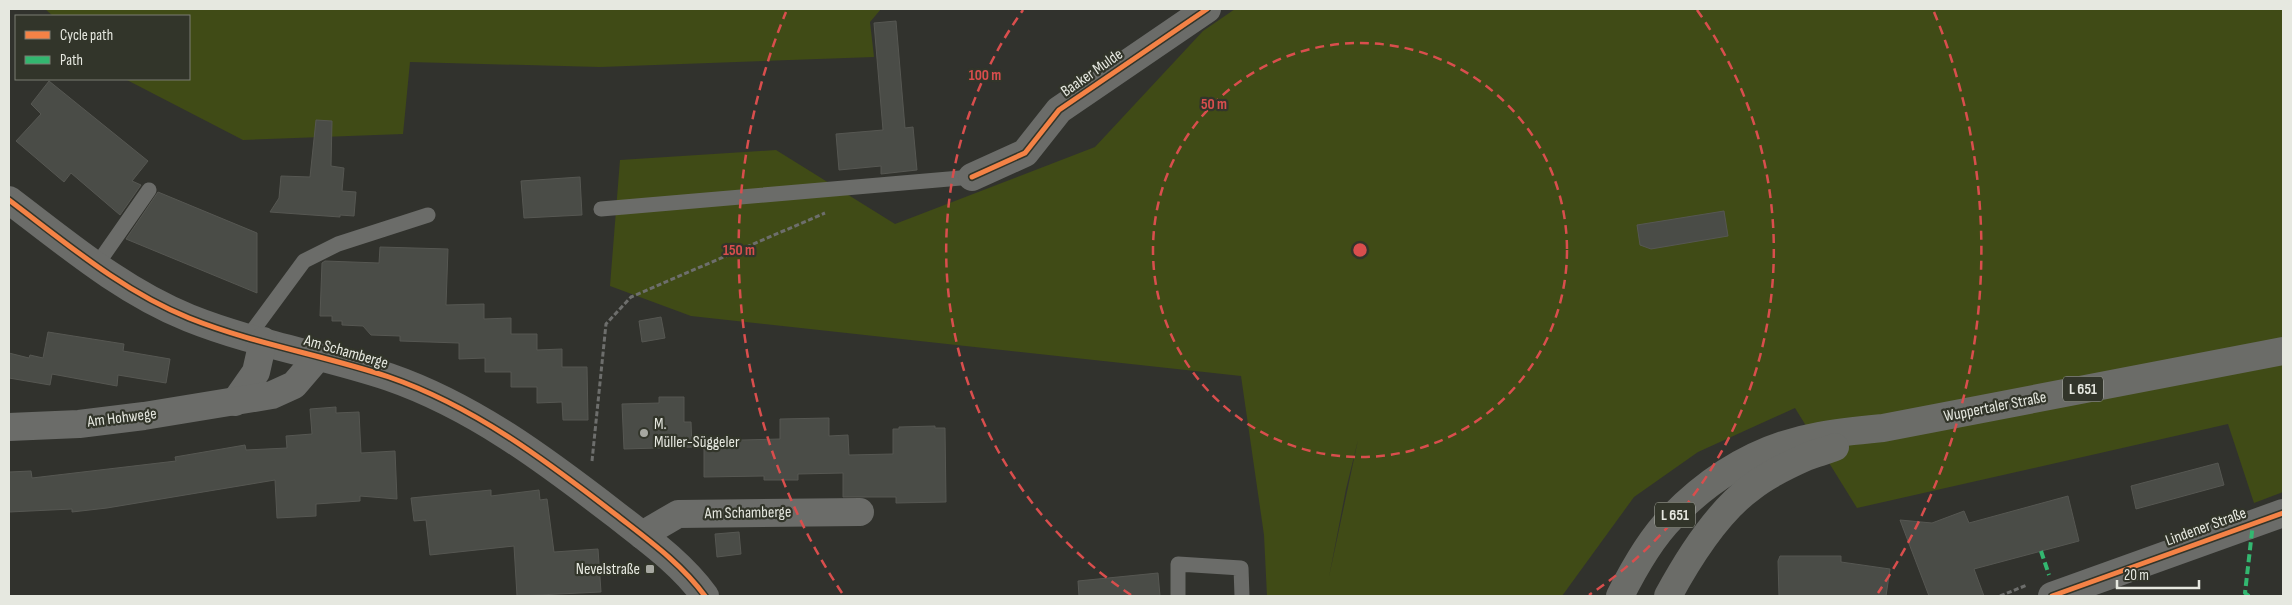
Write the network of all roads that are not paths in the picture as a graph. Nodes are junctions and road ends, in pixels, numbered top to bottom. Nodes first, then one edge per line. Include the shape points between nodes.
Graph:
1 (1207, 9) edge
2 (972, 177) joint
3 (149, 190) dead end
4 (9, 200) edge
5 (601, 209) dead end
6 (428, 215) dead end
7 (96, 266) junction
8 (256, 339) junction
9 (2283, 351) edge
10 (318, 357) junction
11 (235, 402) junction
12 (9, 427) edge
13 (1883, 428) junction
14 (860, 512) dead end
15 (2283, 512) edge
16 (642, 535) junction
17 (705, 596) edge
18 (1178, 596) edge
19 (1242, 596) edge
20 (1620, 596) edge
21 (1668, 596) edge
22 (2052, 596) edge

1 - 2 street, Baaker Mulde via 1059,110 1025,153
2 - 5 lane
3 - 7 lane
4 - 7 street, Am Schamberge
6 - 8 lane via 338,244 304,261
7 - 8 street, Am Schamberge via 143,296 182,314
8 - 10 street, Am Schamberge
8 - 11 street via 256,372
9 - 13 main road, Wuppertaler Straße / L 651
10 - 11 street, Am Hohwege via 294,384 272,395
10 - 16 street, Am Schamberge via 442,398 488,424
11 - 12 street, Am Hohwege via 88,422
13 - 20 main road, Wuppertaler Straße / L 651 via 1784,444 1754,456 1724,474 1671,518 1634,569
13 - 21 main road, Wuppertaler Straße / L 651 via 1807,456 1752,487 1709,532
14 - 16 street, Am Schamberge via 678,514
15 - 22 street, Lindener Straße
16 - 17 street, Am Schamberge via 659,547
18 - 19 lane via 1178,564 1241,568

